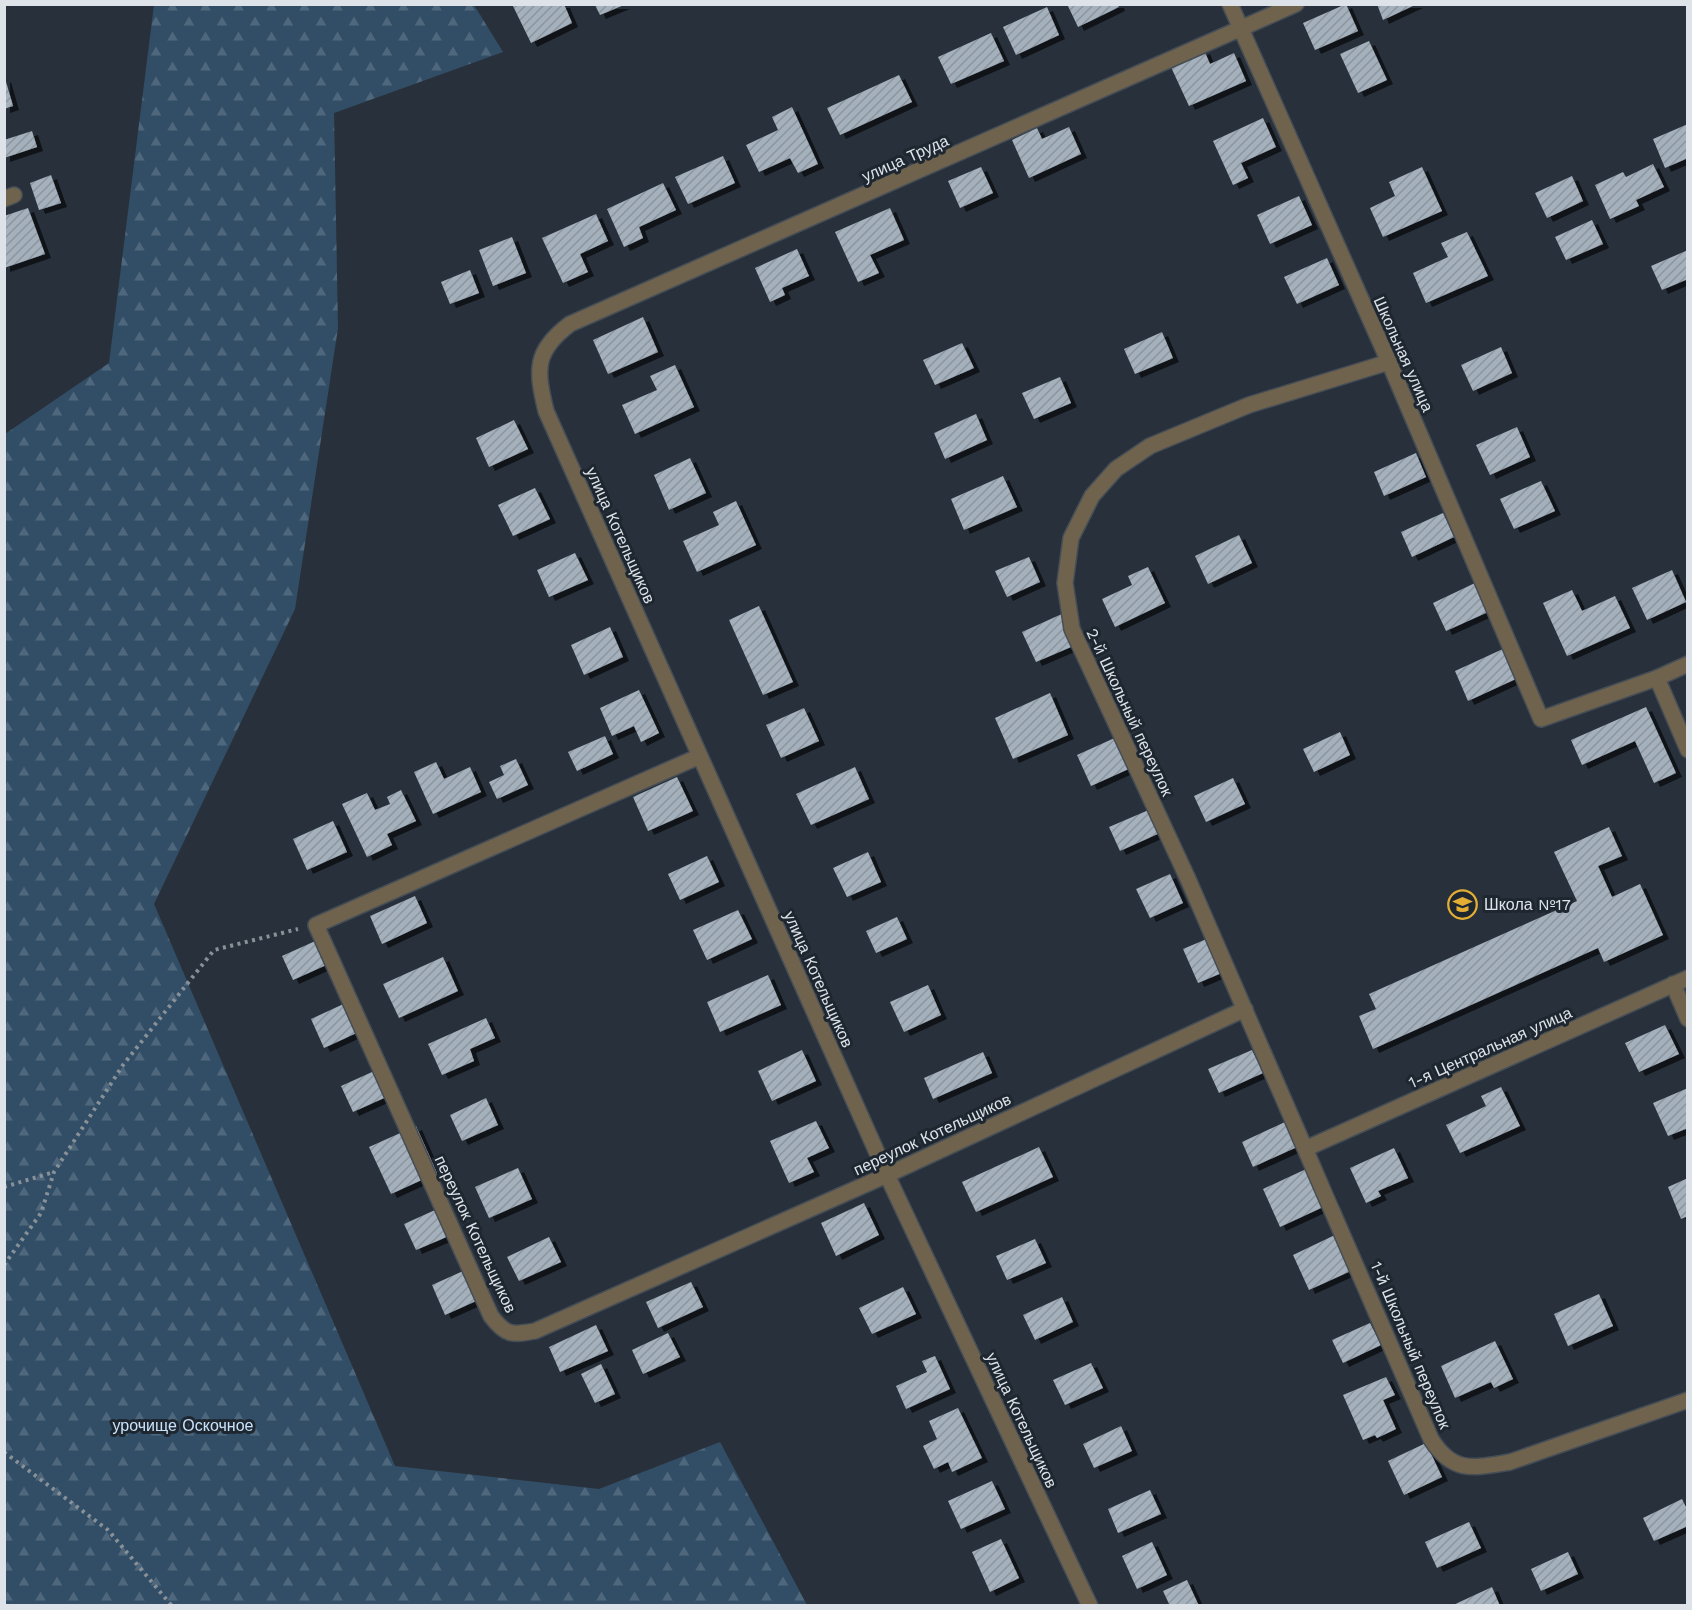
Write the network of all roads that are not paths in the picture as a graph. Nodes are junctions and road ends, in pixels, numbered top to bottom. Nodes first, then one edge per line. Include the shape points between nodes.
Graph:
1 (1230, 4) edge
2 (1296, 4) edge
3 (1241, 30) junction
4 (541, 359) joint
5 (1389, 362) junction
6 (1688, 664) edge
7 (1657, 678) junction
8 (1688, 750) edge
9 (700, 756) junction
10 (1688, 978) edge
11 (1673, 984) junction
12 (1245, 1009) junction
13 (1688, 1019) edge
14 (1307, 1148) junction
15 (887, 1175) junction
16 (1688, 1400) edge
17 (1090, 1605) edge

1 - 3 street, Школьная улица
2 - 3 street, улица Труда
3 - 4 street, улица Труда via 570,324 552,338
3 - 5 street, Школьная улица
4 - 9 street, улица Котельщиков via 539,381 546,411
5 - 7 street, Школьная улица via 1541,719
5 - 12 street, 2-й Школьный переулок via 1249,405 1150,446 1116,469 1092,496 1071,538 1065,583 1072,628
6 - 7 street
7 - 8 street
9 - 15 street, улица Котельщиков
9 - 15 street, переулок Котельщиков via 316,925 491,1316 501,1328 515,1335 535,1331
10 - 11 street, 1-я Центральная улица
11 - 13 street
11 - 14 street, 1-я Центральная улица
12 - 14 street, 1-й Школьный переулок
12 - 15 street, переулок Котельщиков
14 - 16 street, 1-й Школьный переулок via 1431,1438 1442,1455 1458,1466 1510,1462
15 - 17 street, улица Котельщиков

